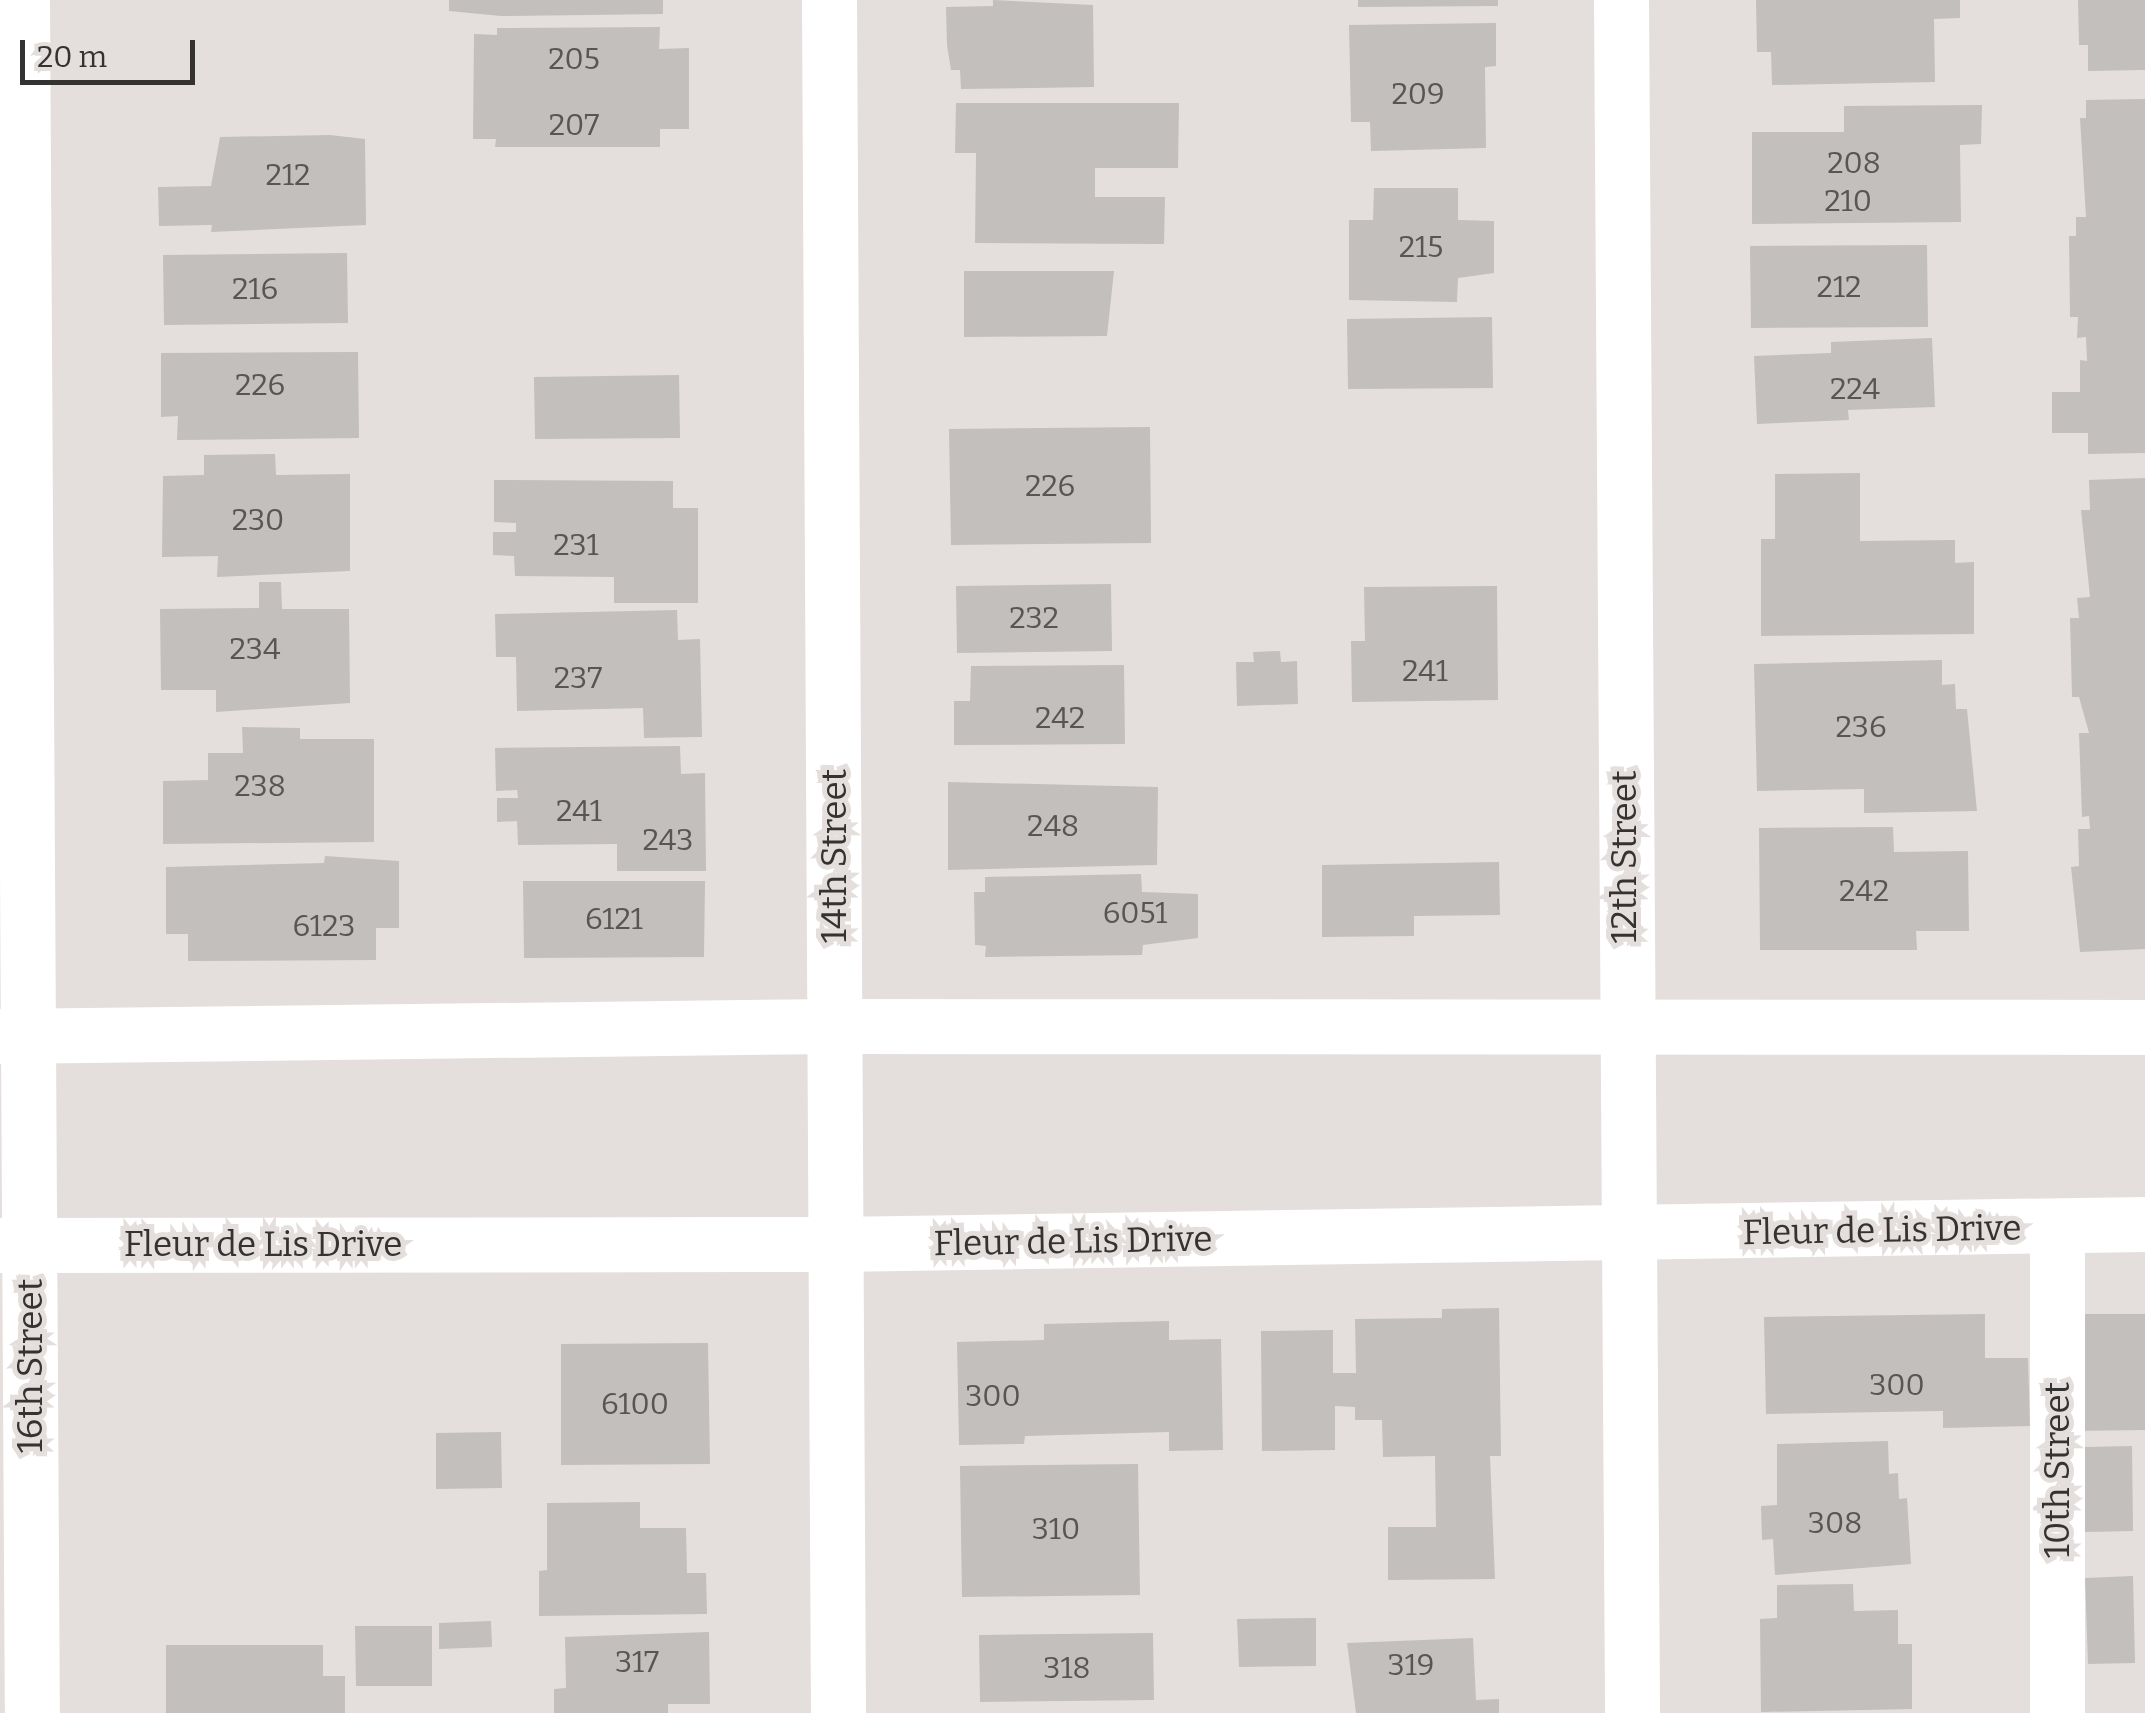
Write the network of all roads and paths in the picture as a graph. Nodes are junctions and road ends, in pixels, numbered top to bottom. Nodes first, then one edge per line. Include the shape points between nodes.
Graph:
1 (22, 0) edge
2 (829, 0) edge
3 (1621, 0) edge
4 (835, 1026) junction
5 (2145, 1027) edge
6 (1625, 1032) junction
7 (14, 1036) edge
8 (2145, 1224) edge
9 (2057, 1227) junction
10 (1628, 1234) junction
11 (836, 1244) junction
12 (15, 1245) edge
13 (32, 1713) edge
14 (838, 1713) edge
15 (1632, 1713) edge
16 (2056, 1713) edge

1 - 7 street, 16th Street
2 - 4 street, 14th Street
3 - 6 street, 12th Street
4 - 6 street
4 - 7 street
4 - 11 street, 14th Street
5 - 6 street
6 - 10 street, 12th Street
7 - 12 street, 16th Street
8 - 9 street, Fleur de Lis Drive
9 - 10 street, Fleur de Lis Drive
9 - 16 street, 10th Street
10 - 11 street, Fleur de Lis Drive
10 - 15 street, 12th Street
11 - 12 street, Fleur de Lis Drive
11 - 14 street, 14th Street
12 - 13 street, 16th Street

